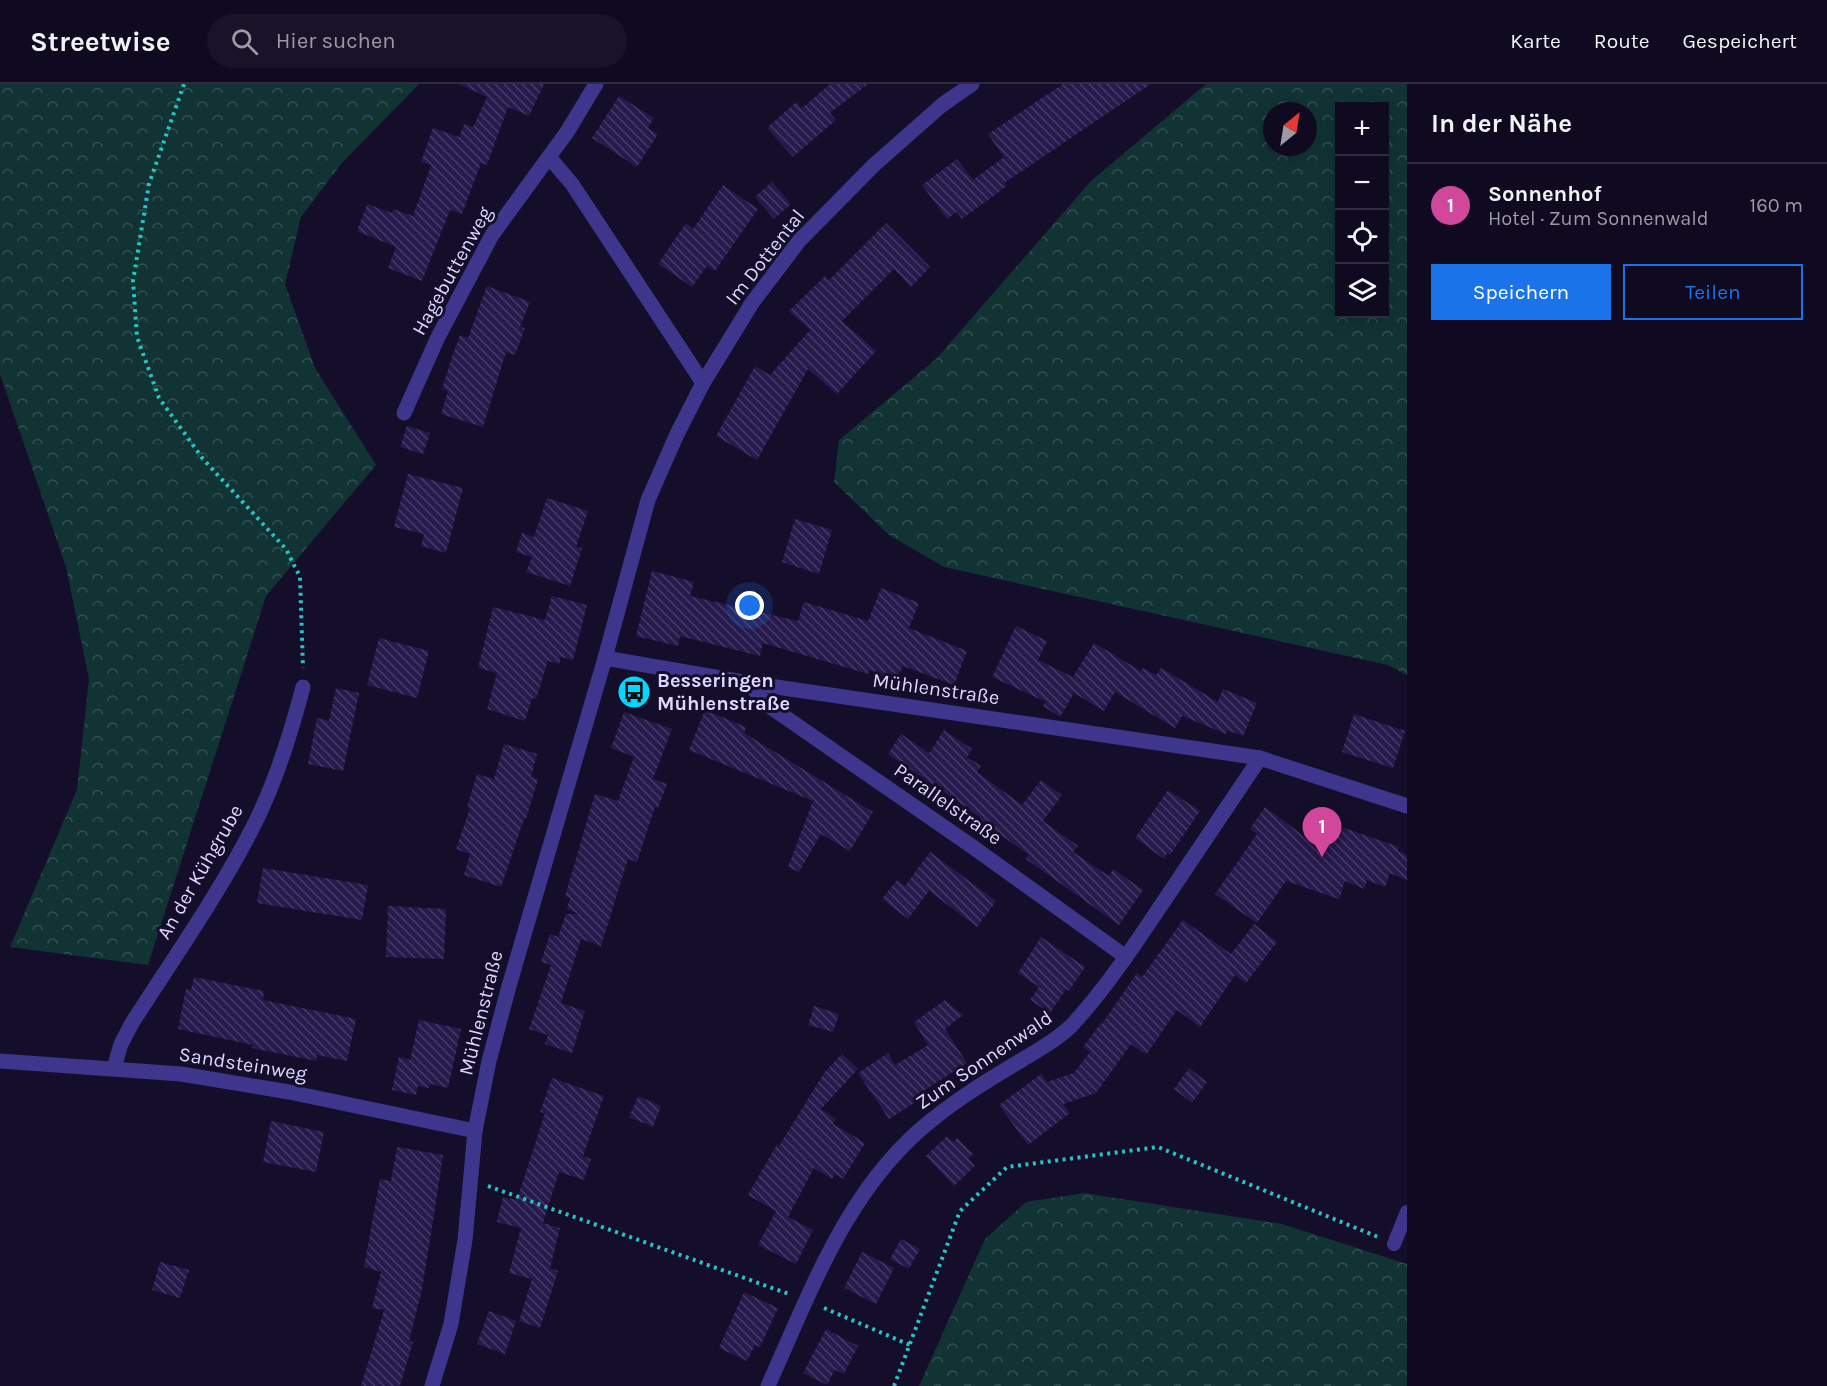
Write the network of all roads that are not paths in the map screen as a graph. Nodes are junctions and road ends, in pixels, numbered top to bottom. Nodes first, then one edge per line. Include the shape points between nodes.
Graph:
1 (596, 84) edge
2 (972, 84) edge
3 (549, 157) junction
4 (703, 383) junction
5 (404, 413) dead end
6 (648, 500) joint
7 (606, 658) junction
8 (749, 683) junction
9 (303, 687) road end
10 (1260, 758) junction
11 (1407, 806) edge
12 (1126, 957) junction
13 (0, 1061) edge
14 (114, 1068) junction
15 (475, 1131) junction
16 (1407, 1212) edge
17 (1394, 1244) road end
18 (432, 1386) edge
19 (768, 1386) edge

1 - 3 street, Hagebuttenweg
2 - 4 street, Im Dottental via 874,165 799,241 752,303
3 - 4 street via 572,184
3 - 5 street, Hagebuttenweg via 487,244
4 - 6 street, Im Dottental
6 - 7 street, Mühlenstraße
7 - 8 street, Mühlenstraße
7 - 15 street, Mühlenstraße via 509,986
8 - 10 street, Mühlenstraße
8 - 12 street, Parallelstraße via 766,704
9 - 14 street, An der Kühgrube via 286,745 257,819 227,874 132,1023
10 - 11 street
10 - 12 street, Zum Sonnenwald
12 - 19 street, Zum Sonnenwald via 1070,1027 933,1118 906,1141 873,1179 848,1216
13 - 14 street, Sandsteinweg
14 - 15 street, Sandsteinweg via 181,1074 289,1092
15 - 18 street, Mühlenstraße via 465,1240 451,1324
16 - 17 lane

